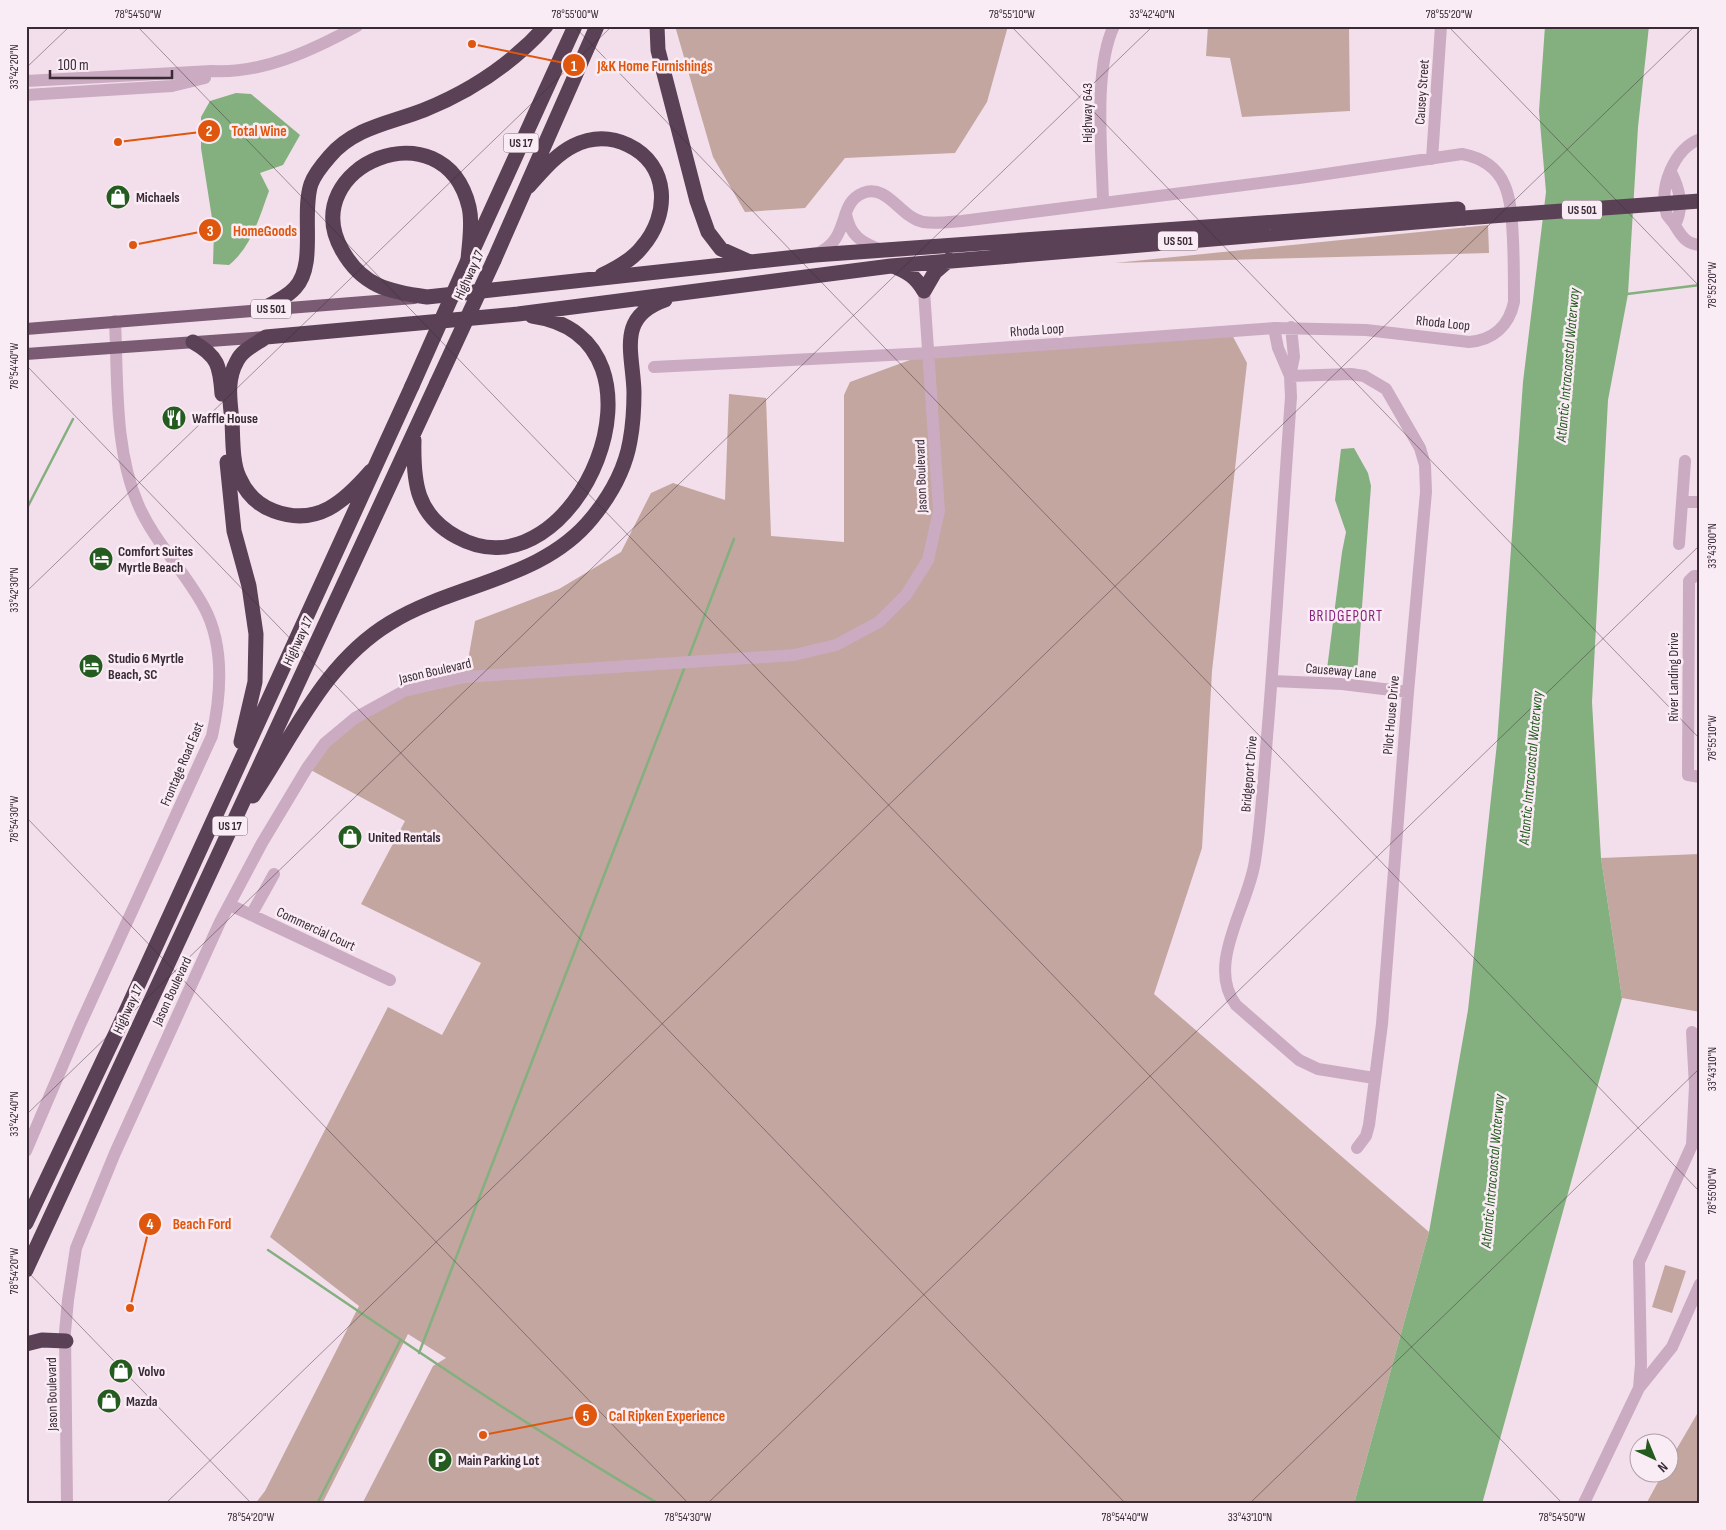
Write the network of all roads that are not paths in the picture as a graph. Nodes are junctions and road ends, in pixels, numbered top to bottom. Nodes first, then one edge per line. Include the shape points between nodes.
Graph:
1 (357, 26) edge
2 (546, 26) edge
3 (575, 26) edge
4 (598, 26) edge
5 (657, 26) edge
6 (1114, 26) edge
7 (1441, 26) edge
8 (229, 72) junction
9 (26, 81) edge
10 (26, 95) edge
11 (1700, 139) edge
12 (1432, 159) junction
13 (528, 187) junction
14 (1700, 190) edge
15 (1700, 201) edge
16 (1103, 202) junction
17 (1464, 213) junction
18 (846, 214) junction
19 (1700, 245) edge
20 (882, 250) junction
21 (815, 255) junction
22 (468, 260) junction
23 (949, 260) junction
24 (751, 263) junction
25 (891, 266) junction
26 (591, 280) junction
27 (924, 291) junction
28 (685, 294) junction
29 (427, 297) junction
30 (260, 310) junction
31 (518, 314) junction
32 (115, 321) junction
33 (50, 327) junction
34 (1274, 328) junction
35 (1291, 328) junction
36 (26, 329) edge
37 (26, 333) edge
38 (266, 337) junction
39 (192, 342) junction
40 (116, 348) junction
41 (929, 353) junction
42 (26, 354) edge
43 (654, 367) dead end
44 (1290, 376) junction
45 (414, 434) junction
46 (1685, 461) dead end
47 (371, 471) junction
48 (1683, 502) junction
49 (1700, 502) edge
50 (1679, 544) dead end
51 (1700, 576) edge
52 (1694, 652) edge
53 (1272, 681) junction
54 (1408, 692) junction
55 (1694, 752) edge
56 (232, 777) junction
57 (1700, 777) edge
58 (225, 837) junction
59 (274, 874) dead end
60 (230, 905) junction
61 (251, 915) junction
62 (390, 980) dead end
63 (1692, 1032) dead end
64 (1374, 1078) junction
65 (1698, 1086) edge
66 (1357, 1148) dead end
67 (26, 1151) edge
68 (26, 1223) edge
69 (26, 1270) edge
70 (1700, 1284) edge
71 (66, 1341) junction
72 (26, 1344) edge
73 (1639, 1388) junction
74 (1584, 1502) dead end
75 (67, 1504) edge

1 - 8 street via 295,56
2 - 30 highway via 510,61 470,89 345,140 320,168 311,184 302,278 283,298
3 - 22 highway, Highway 17 / US 17
4 - 13 highway, Highway 17 / US 17
5 - 24 highway via 658,50 708,232 721,249
6 - 16 street, Highway 643 via 1102,63
7 - 12 street, Causey Street
8 - 9 street
8 - 10 street via 172,86
11 - 19 street via 1680,152 1665,186 1668,215 1679,234 1685,240
12 - 16 street, Rhoda Loop
12 - 35 street, Rhoda Loop via 1462,154 1478,157 1500,175 1507,189 1511,209 1514,302 1506,325 1482,340 1468,342 1366,330
13 - 26 highway via 560,155 590,140 604,138 620,142 640,150 652,164 660,180 663,198 653,233 629,260
13 - 45 highway, Highway 17 / US 17, bridge
14 - 17 highway, US 501
15 - 17 highway, US 501, bridge
16 - 18 street, Rhoda Loop via 962,221 923,222 911,217 884,194 874,191 855,198
17 - 20 highway, US 501
17 - 23 highway, US 501
18 - 20 street via 852,233
18 - 21 street via 832,246
20 - 21 highway, US 501
21 - 24 highway, US 501
22 - 29 highway via 471,222 468,202 458,182 438,162 415,153 387,154 372,160 348,178 334,209 336,240 345,257 363,277 390,292
22 - 47 highway, Highway 17 / US 17, bridge
23 - 25 highway, US 501
23 - 27 highway via 934,272
24 - 26 highway, US 501
25 - 27 highway via 908,272
25 - 28 highway, US 501
26 - 29 highway, US 501
27 - 41 street, Jason Boulevard
28 - 31 highway, US 501
28 - 58 highway via 653,305 637,318 630,338 634,391 630,443 617,480 592,518 574,538 554,553 532,565 435,599 388,624 358,646 312,699
29 - 30 main road, US 501
30 - 32 main road, US 501
31 - 38 highway, US 501
31 - 45 highway via 565,325 585,342 596,356 609,397 602,446 586,485 561,516 532,538 500,548 468,544 432,519 420,500 414,468
32 - 33 main road, US 501
32 - 40 street, Frontage Road East
33 - 36 main road, US 501
33 - 37 main road
34 - 35 street, Rhoda Loop
34 - 41 street, Rhoda Loop
34 - 44 street, Bridgeport Drive via 1278,348
35 - 44 street, Bridgeport Drive via 1294,357
38 - 39 main road, US 501
38 - 47 highway via 242,354 230,381 238,475 245,489 254,500 270,509 283,514 308,516 338,503
39 - 40 main road, US 501
39 - 56 highway via 209,351 220,372 234,531 249,586 256,634 255,682
40 - 42 main road, US 501
40 - 67 street, Frontage Road East via 118,402 128,474 150,527 204,606 211,622 219,660 220,700 212,736
41 - 43 street, Rhoda Loop
41 - 60 street, Jason Boulevard via 939,511 928,560 906,595 879,622 836,645 794,655 465,677 404,690 355,718 325,743 262,843
44 - 53 street, Bridgeport Drive
44 - 54 street, Pilot House Drive via 1351,374 1376,381 1386,389 1420,448 1425,465 1426,492
45 - 58 highway, Highway 17 / US 17
46 - 48 street
47 - 56 highway, Highway 17 / US 17
48 - 49 street
48 - 50 street
51 - 52 street, River Landing Drive via 1689,581
52 - 55 street, River Landing Drive
53 - 54 street, Causeway Lane via 1342,684
53 - 64 street, Bridgeport Drive via 1255,865 1226,956 1225,984 1236,1005 1299,1060 1318,1069
54 - 64 street, Pilot House Drive via 1382,1024
55 - 57 street, River Landing Drive via 1688,775
56 - 68 highway, Highway 17 / US 17
58 - 69 highway, Highway 17 / US 17
59 - 61 street
60 - 61 street, Commercial Court
60 - 71 street, Jason Boulevard via 163,1044 76,1248
61 - 62 street, Commercial Court
63 - 65 street
64 - 66 street, Pilot House Drive via 1369,1125
65 - 73 street via 1692,1145 1639,1262
70 - 73 street via 1672,1347
71 - 72 highway via 42,1340
71 - 75 street, Jason Boulevard
73 - 74 street

